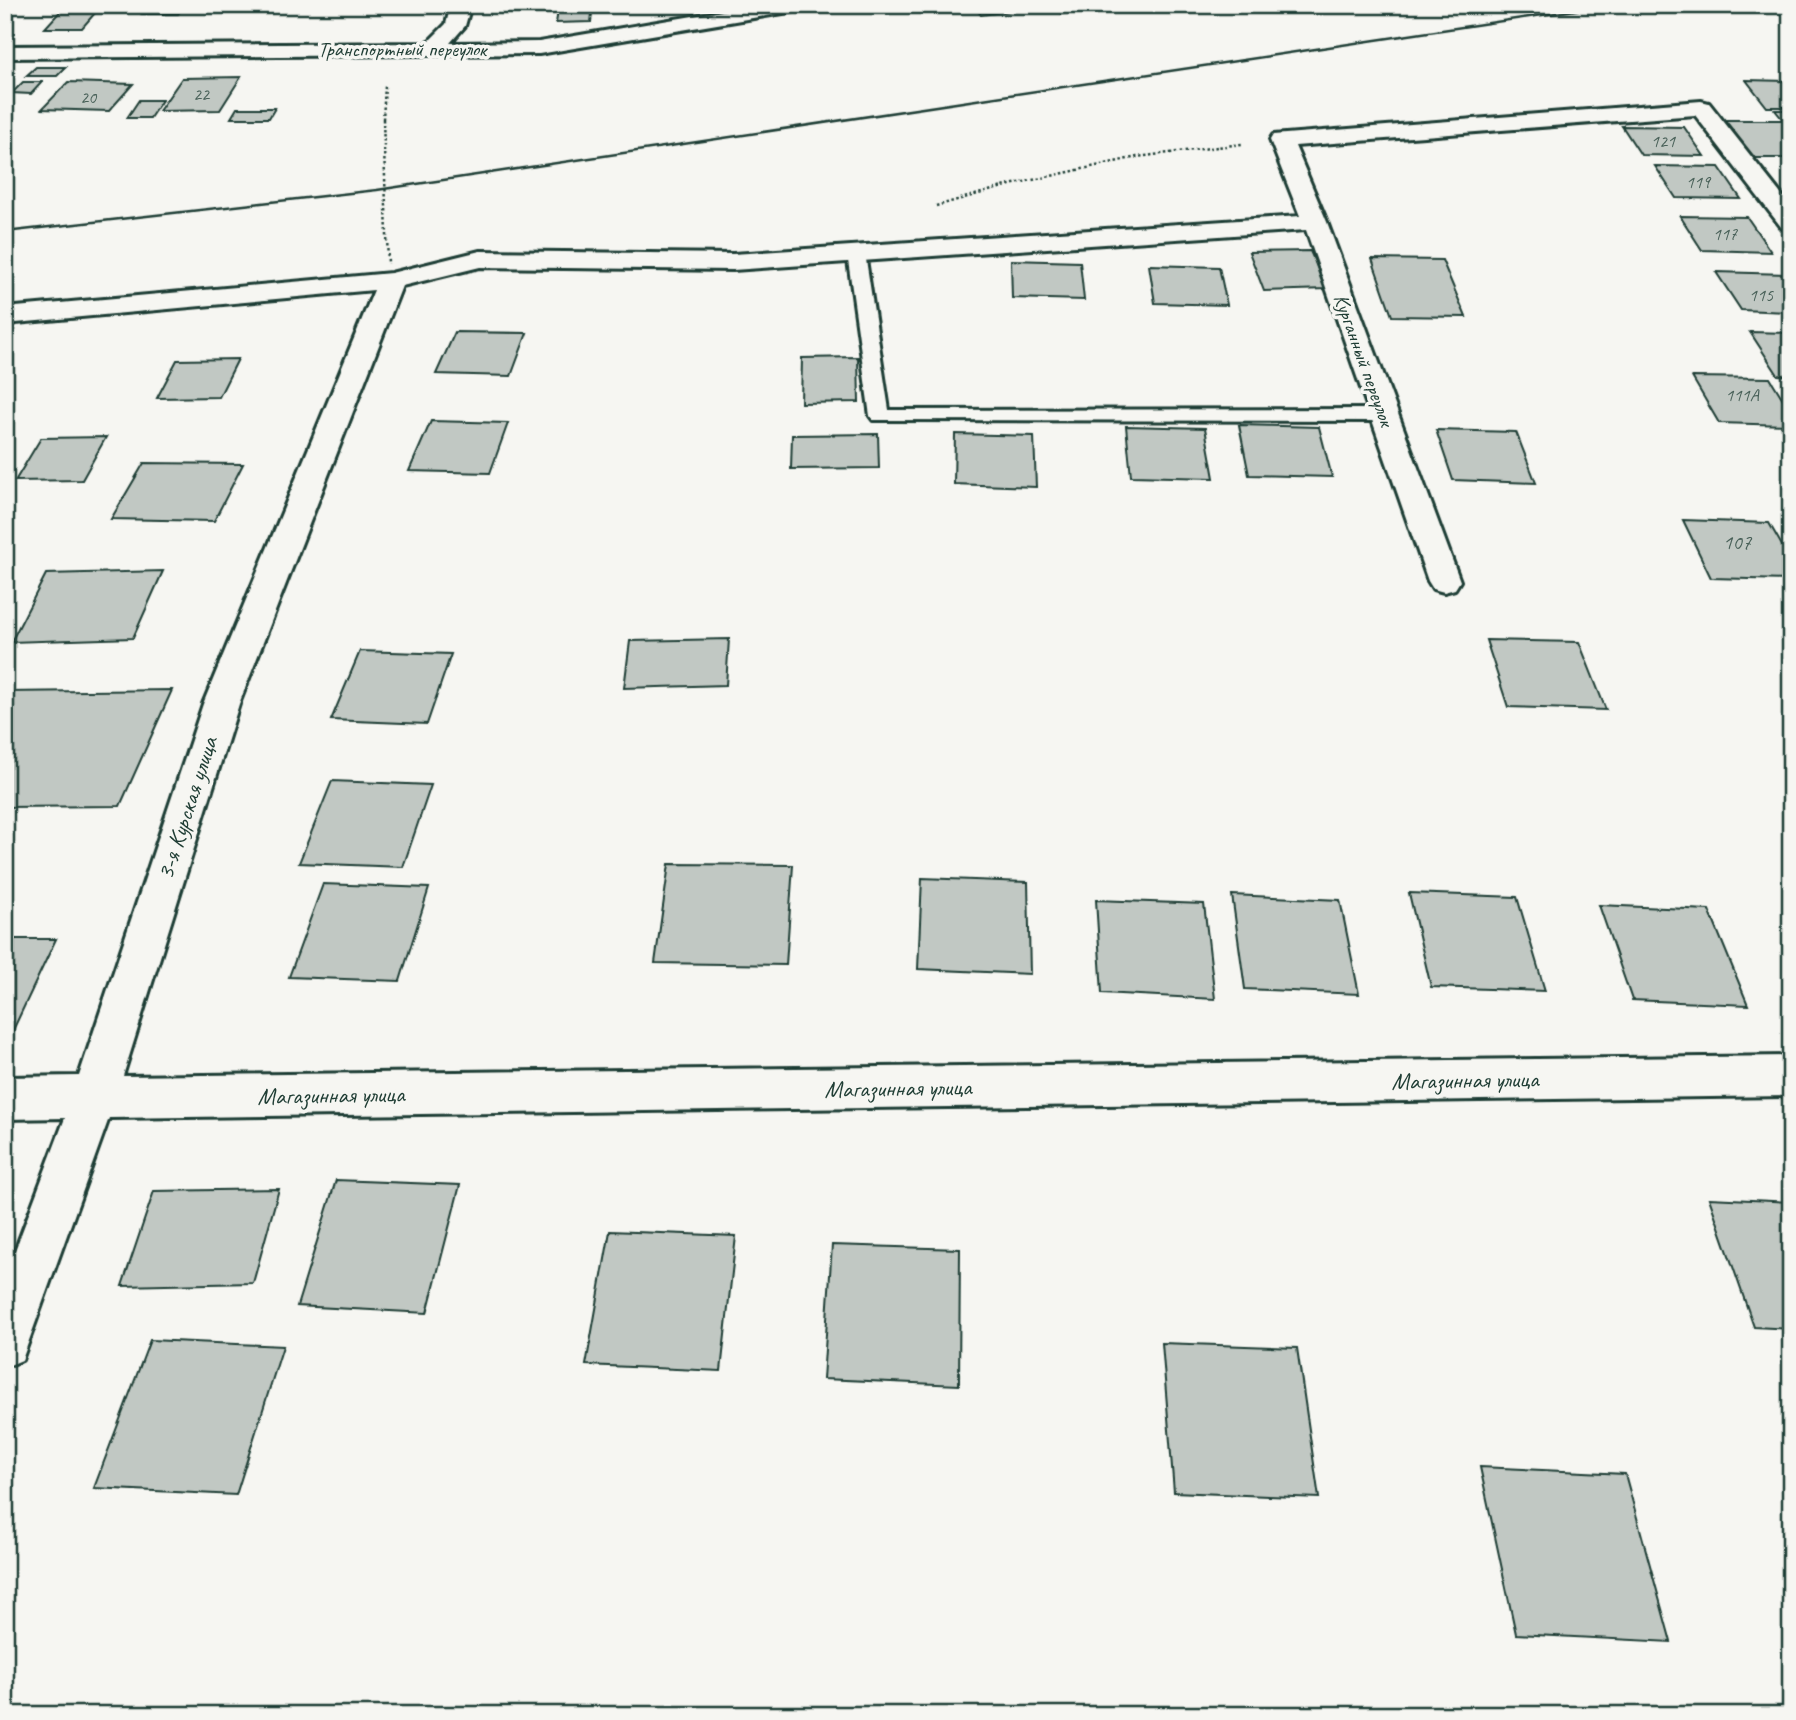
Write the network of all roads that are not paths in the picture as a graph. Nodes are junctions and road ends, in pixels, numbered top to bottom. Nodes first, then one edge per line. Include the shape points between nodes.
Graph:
1 (461, 5) edge
2 (795, 5) edge
3 (433, 48) junction
4 (5, 52) edge
5 (1315, 222) junction
6 (1791, 223) edge
7 (856, 254) junction
8 (390, 273) junction
9 (5, 316) edge
10 (1384, 415) junction
11 (1444, 581) dead end
12 (1791, 1076) edge
13 (5, 1098) edge
14 (94, 1098) junction
15 (5, 1343) edge

1 - 3 street via 455,26
2 - 3 street, Транспортный переулок via 539,48
3 - 4 street, Транспортный переулок
5 - 6 street, Курганный переулок via 1281,140 1701,108
5 - 7 street
5 - 10 street, Курганный переулок
7 - 8 street via 733,262 480,259
7 - 10 lane via 880,416
8 - 9 street
8 - 14 street, 3-я Курская улица via 221,704
10 - 11 street, Курганный переулок
12 - 14 street, Магазинная улица
13 - 14 street, Магазинная улица
14 - 15 street, 3-я Курская улица

